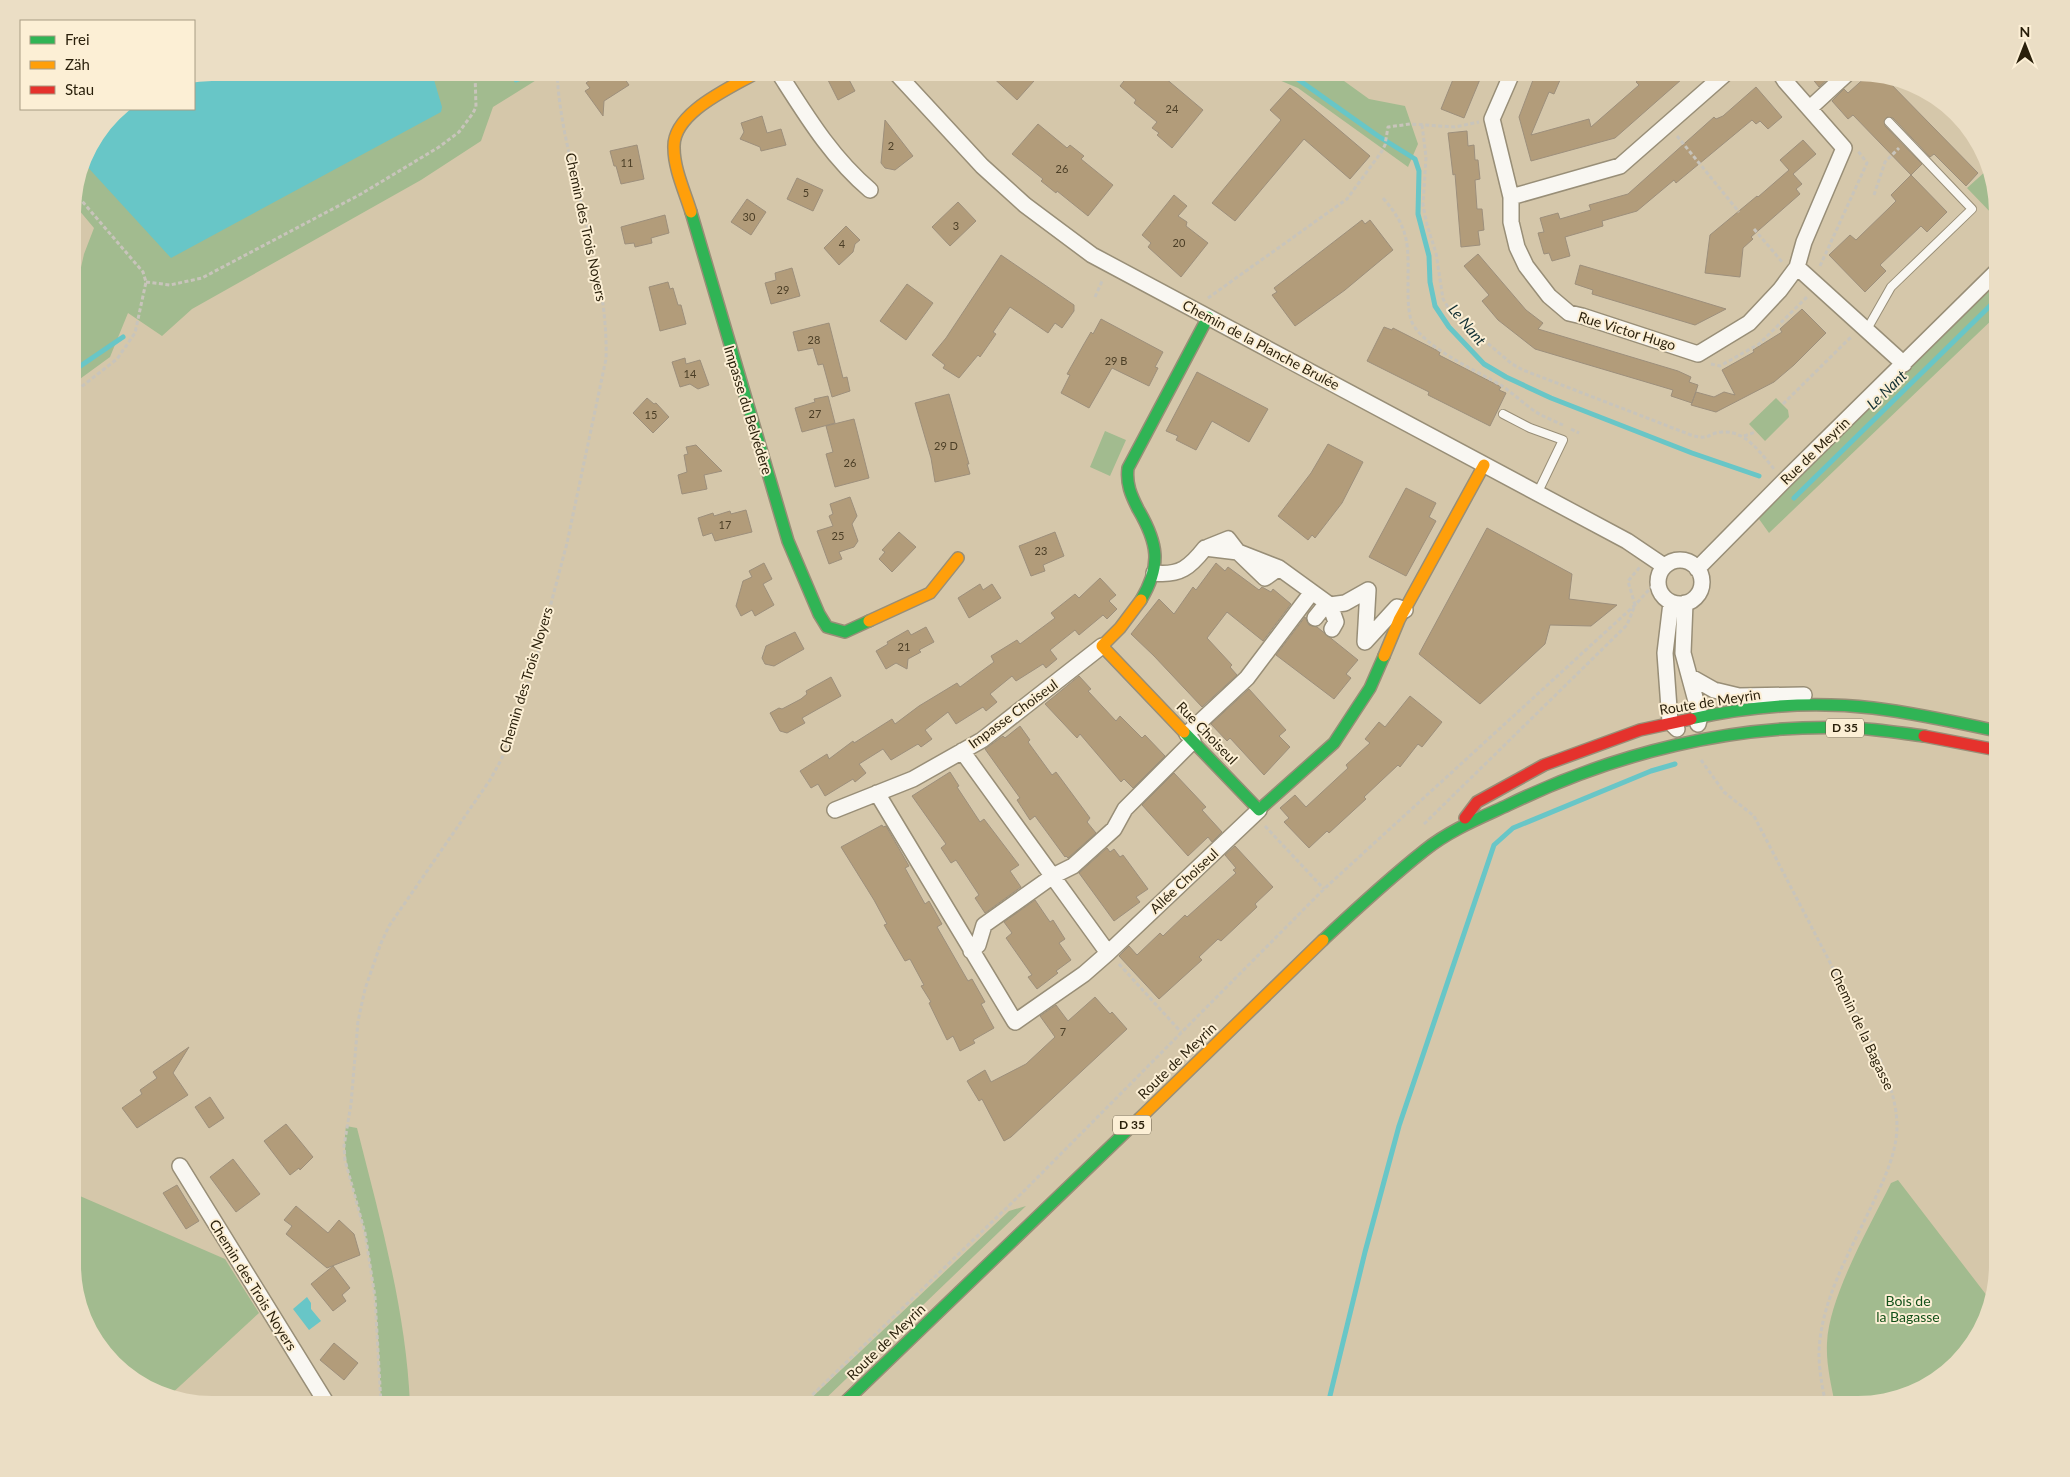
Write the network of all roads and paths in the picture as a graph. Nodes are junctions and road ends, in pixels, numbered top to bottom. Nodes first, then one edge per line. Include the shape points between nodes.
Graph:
1 (475, 81) edge
2 (558, 81) edge
3 (742, 81) edge
4 (785, 81) edge
5 (904, 81) edge
6 (1508, 81) edge
7 (1716, 81) edge
8 (1788, 81) edge
9 (1838, 81) edge
10 (1810, 108) junction
11 (1492, 119) junction
12 (1889, 122) dead end
13 (1422, 125) junction
14 (1673, 132) dead end
15 (1855, 148) dead end
16 (1892, 156) dead end
17 (870, 190) dead end
18 (1874, 195) dead end
19 (1511, 197) junction
20 (1382, 198) dead end
21 (82, 201) edge
22 (1739, 212) dead end
23 (1754, 229) dead end
24 (1787, 254) dead end
25 (1790, 265) junction
26 (1778, 271) dead end
27 (1826, 272) dead end
28 (1989, 280) edge
29 (146, 282) junction
30 (1818, 286) junction
31 (1202, 314) junction
32 (1863, 329) junction
33 (1705, 362) dead end
34 (1904, 364) junction
35 (82, 385) edge
36 (1783, 404) dead end
37 (1503, 414) dead end
38 (1756, 432) dead end
39 (1579, 433) dead end
40 (1744, 436) junction
41 (1484, 465) junction
42 (1773, 477) dead end
43 (1537, 494) junction
44 (1696, 551) dead end
45 (1649, 556) junction
46 (958, 558) dead end
47 (1664, 566) junction
48 (1698, 569) junction
49 (1154, 574) junction
50 (1312, 592) junction
51 (1678, 603) junction
52 (1334, 604) junction
53 (1635, 605) junction
54 (1405, 610) junction
55 (1315, 618) dead end
56 (1334, 625) dead end
57 (1102, 646) junction
58 (1691, 677) junction
59 (1871, 708) junction
60 (1700, 716) junction
61 (1670, 722) junction
62 (1989, 729) edge
63 (1190, 738) junction
64 (1691, 742) junction
65 (1989, 748) edge
66 (962, 751) junction
67 (877, 793) junction
68 (836, 810) dead end
69 (1257, 812) junction
70 (1423, 826) dead end
71 (1454, 831) junction
72 (1053, 876) junction
73 (1324, 889) junction
74 (970, 951) junction
75 (1108, 953) junction
76 (1181, 1032) junction
77 (180, 1166) dead end
78 (322, 1396) edge
79 (381, 1396) edge
80 (810, 1396) edge
81 (851, 1396) edge
82 (1825, 1396) edge

1 - 29 path via 474,113 459,132 412,165 202,278 170,285
2 - 79 path, Chemin des Trois Noyers via 562,118 598,269 606,338 602,381 567,543 510,737 490,780 389,926 365,989 358,1021 351,1104 344,1138 345,1160 365,1233 375,1297
3 - 46 main road, Impasse du Belvédère via 695,110 680,127 674,140 675,158 788,541 819,614 827,626 845,632 930,593
4 - 17 street via 822,139 855,178
5 - 31 street, Chemin de la Planche Brulée via 982,166 1025,205 1092,255
6 - 11 street
7 - 19 street via 1620,166
8 - 10 street, Rue Victor Hugo
9 - 10 street
10 - 25 street, Rue Victor Hugo via 1844,148 1804,242
11 - 13 path via 1455,127
11 - 19 street, Rue Victor Hugo
12 - 32 lane via 1972,209 1891,287
13 - 31 path via 1388,127 1385,145 1347,198 1210,296
13 - 40 path via 1426,157 1423,205 1436,253 1443,300 1451,312 1523,370 1691,435 1703,438 1721,432
14 - 22 path
15 - 27 path via 1867,163 1819,265
16 - 18 path via 1885,162
19 - 25 street, Rue Victor Hugo via 1511,222 1526,266 1549,296 1569,313 1698,354 1748,323 1780,290
20 - 39 path via 1404,228 1408,245 1408,301 1415,330 1447,355 1503,387 1537,412
21 - 29 path via 143,272
23 - 25 path
24 - 25 path
25 - 26 path
25 - 30 street
28 - 34 street, Rue de Meyrin
29 - 35 path via 135,334 117,359
30 - 32 street
30 - 33 path via 1758,344 1720,366
31 - 41 street, Chemin de la Planche Brulée
31 - 49 main road via 1128,468 1126,480 1130,493 1152,538 1156,555
32 - 34 street
32 - 36 path
34 - 48 street, Rue de Meyrin
37 - 43 lane via 1563,440
38 - 40 path
40 - 42 path via 1777,472
41 - 43 street, Chemin de la Planche Brulée
41 - 54 main road
43 - 45 street, Chemin de la Planche Brulée via 1622,538
44 - 47 path via 1678,556
45 - 47 street, Chemin de la Planche Brulée
45 - 53 path via 1628,581
47 - 48 street via 1678,560
47 - 51 street via 1661,594
47 - 53 path
48 - 51 street via 1702,583 1700,590 1692,601
49 - 50 street via 1170,575 1192,551 1228,539 1232,555 1279,568
49 - 57 main road via 1133,610
50 - 52 street
50 - 63 street via 1247,678
51 - 58 street via 1683,652
51 - 61 street via 1665,653
52 - 54 street via 1368,590 1365,642 1397,607
52 - 55 street
52 - 56 street
53 - 70 path via 1627,625 1604,650
53 - 73 path
54 - 69 main road via 1370,688 1334,743
57 - 63 main road, Rue Choiseul
57 - 66 street, Impasse Choiseul via 982,740
58 - 59 street via 1714,690 1739,696 1785,694 1848,698
58 - 60 street
59 - 60 main road, Route de Meyrin / D 35 via 1800,705
59 - 62 main road, Route de Meyrin / D 35
60 - 61 main road, Route de Meyrin / D 35
60 - 64 street
61 - 64 street
61 - 71 main road, Route de Meyrin / D 35 via 1544,765 1477,802
63 - 69 main road, Rue Choiseul
63 - 72 street via 1125,809 1114,829 1073,866
64 - 65 main road, Route de Meyrin / D 35 via 1780,729 1853,728 1927,736
64 - 71 main road, Route de Meyrin / D 35 via 1642,753 1579,774
64 - 82 path, Chemin de la Bagasse via 1724,792 1754,816 1878,1055 1894,1097 1897,1128 1889,1167 1830,1295 1821,1334
66 - 67 street, Impasse Choiseul via 913,779
66 - 72 street
67 - 68 street, Impasse Choiseul
67 - 74 street, Allée Choiseul
69 - 73 path
69 - 75 street, Allée Choiseul
71 - 81 main road, Route de Meyrin / D 35 via 1411,861 1334,930
72 - 74 street via 984,925 978,945
72 - 75 street
73 - 76 path
74 - 75 street, Allée Choiseul via 1015,1022 1084,974
75 - 76 path
76 - 80 path via 1023,1192
77 - 78 street, Chemin des Trois Noyers

